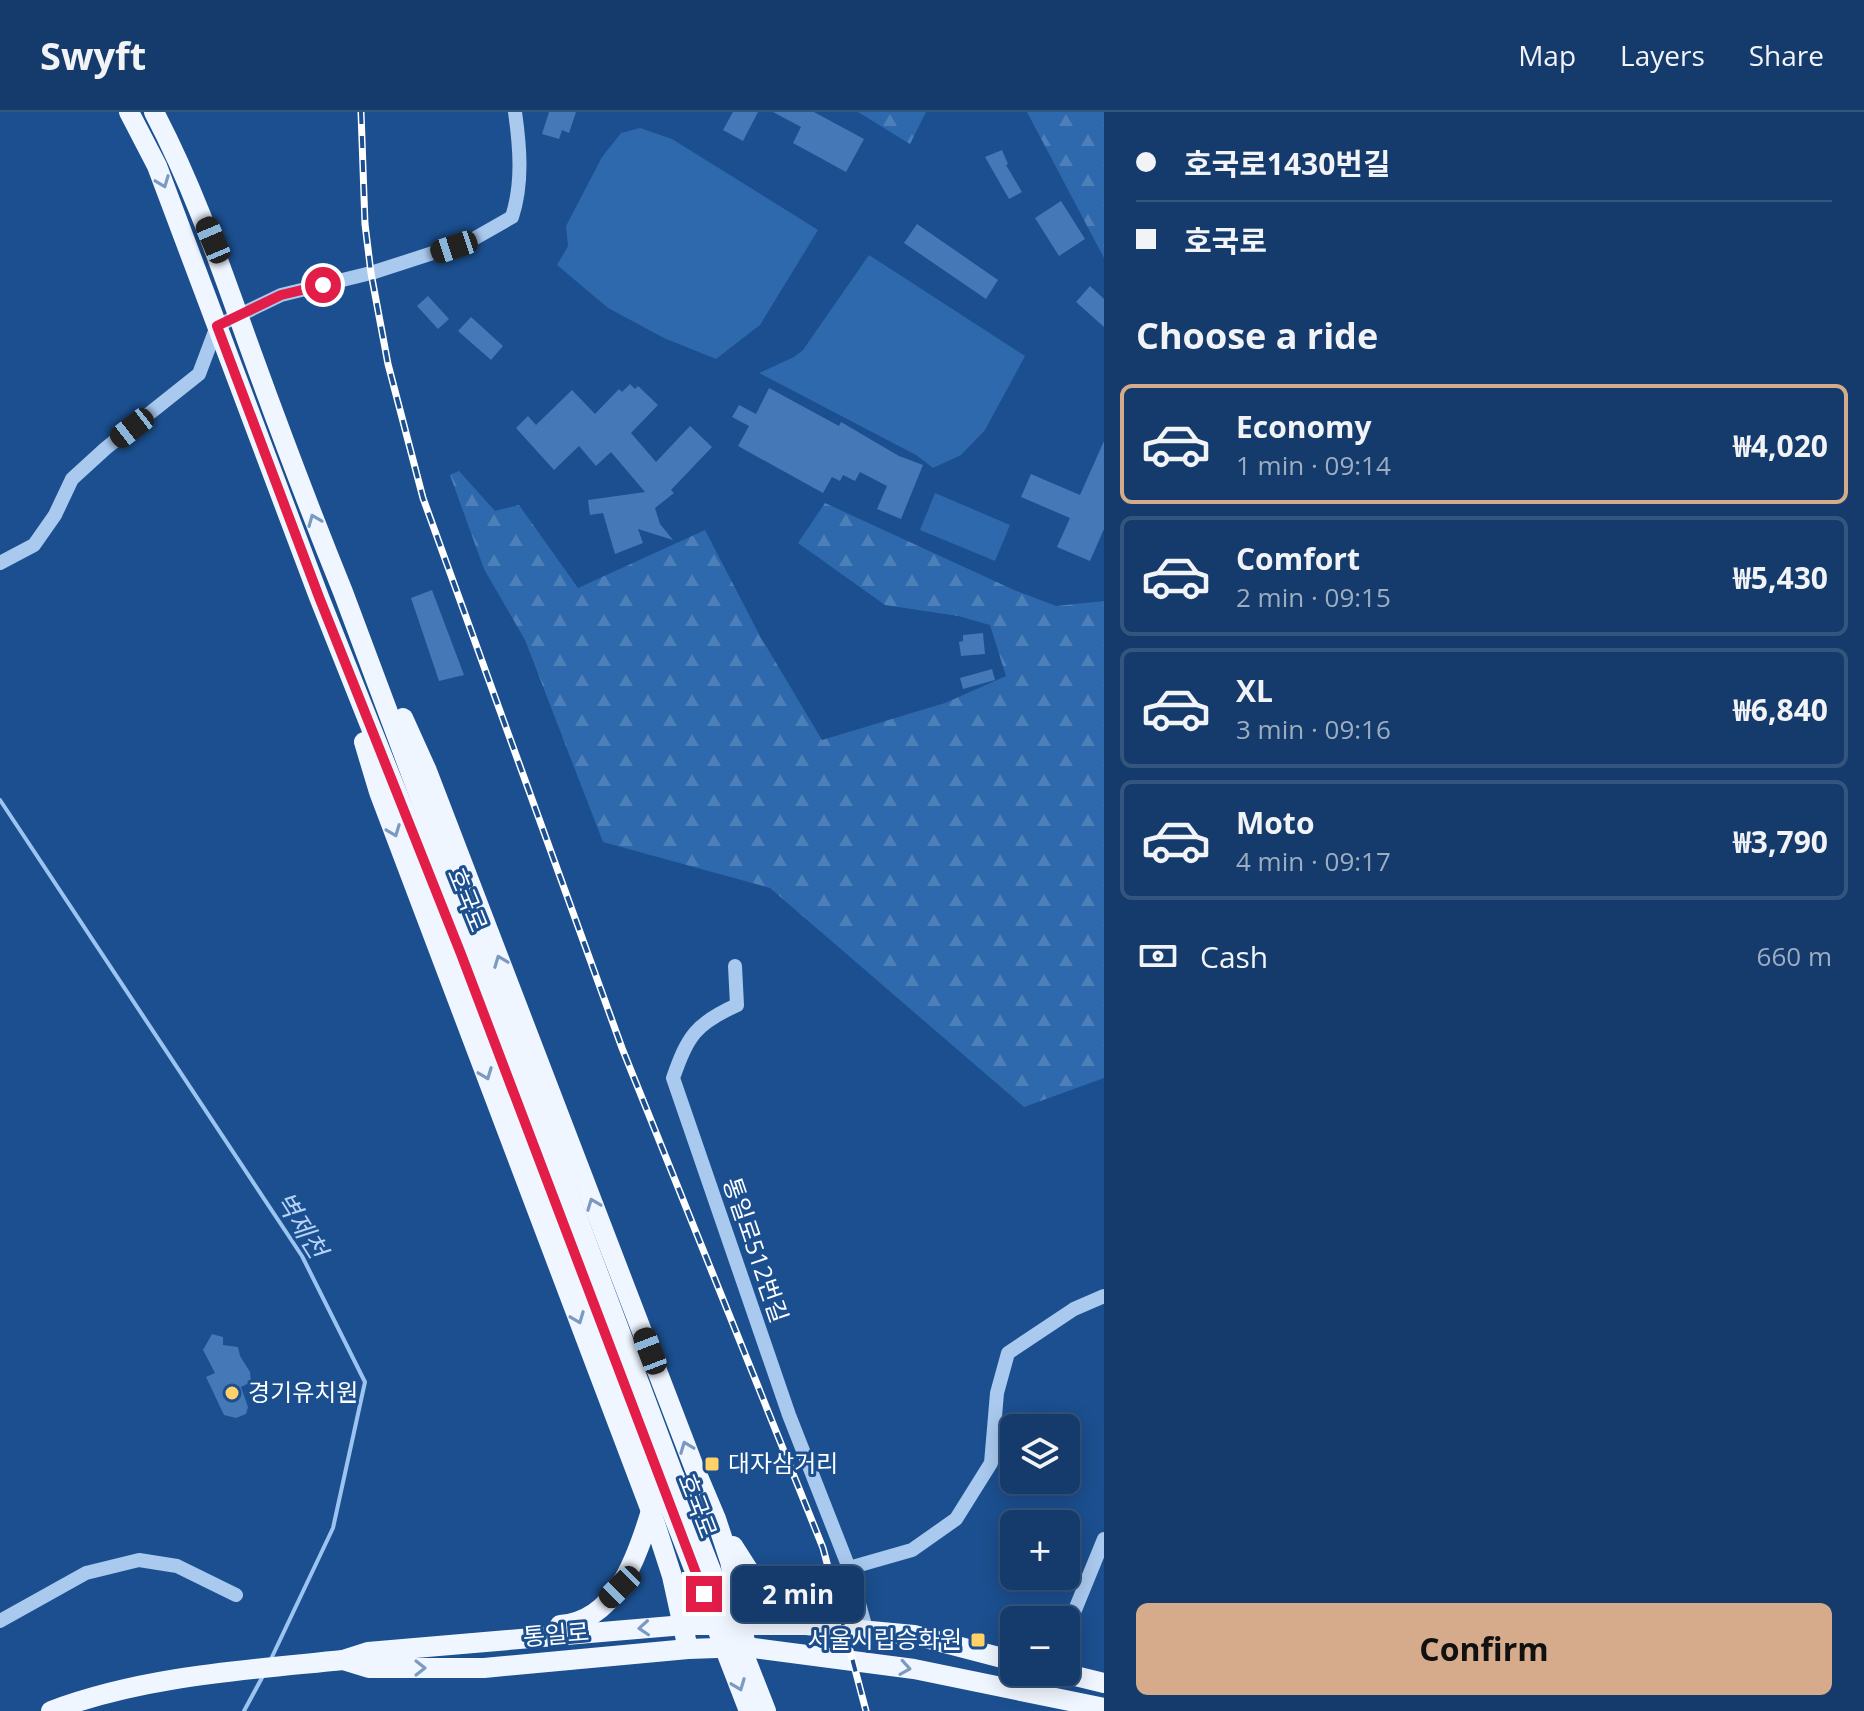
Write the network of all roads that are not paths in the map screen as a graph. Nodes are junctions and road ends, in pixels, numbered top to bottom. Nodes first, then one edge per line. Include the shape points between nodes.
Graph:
1 (129, 112) edge
2 (154, 112) edge
3 (515, 112) edge
4 (238, 315) junction
5 (217, 326) junction
6 (0, 563) edge
7 (343, 592) junction
8 (319, 597) junction
9 (735, 966) dead end
10 (1104, 1296) edge
11 (667, 1479) junction
12 (651, 1511) junction
13 (716, 1519) junction
14 (1104, 1539) edge
15 (849, 1568) junction
16 (236, 1595) dead end
17 (1077, 1606) edge
18 (0, 1621) edge
19 (743, 1624) junction
20 (684, 1625) junction
21 (806, 1625) junction
22 (866, 1629) junction
23 (454, 1645) junction
24 (746, 1647) junction
25 (688, 1649) junction
26 (1000, 1657) edge
27 (343, 1660) junction
28 (1080, 1677) edge
29 (1104, 1683) edge
30 (1047, 1686) edge
31 (1045, 1696) junction
32 (1104, 1708) edge
33 (51, 1711) edge
34 (749, 1711) edge
35 (766, 1711) edge

1 -> 5 main road, 호국로 via 157,166
2 - 4 main road, 호국로 via 213,240
3 - 4 street via 519,188 512,217 502,225 470,241 371,273 281,295
4 - 5 street
7 -> 4 main road, 호국로
5 - 6 street via 199,374 72,479 34,545
5 - 8 main road, 호국로
7 - 11 main road, 호국로
13 -> 7 main road via 427,771
8 - 11 main road, 호국로
8 -> 12 main road via 379,792
9 - 15 street, 통일로512번길 via 737,1005 710,1017 686,1042 673,1078 789,1415
10 - 15 street via 1074,1309 1008,1353 997,1393 991,1463 956,1519 912,1550
11 -> 34 main road, 호국로, bridge
11 - 35 main road, 호국로, bridge
12 - 13 main road via 682,1573 714,1565
12 - 20 main road
12 - 23 main road via 638,1554 620,1587 594,1613 575,1624 491,1632
13 - 19 main road
13 - 21 main road via 749,1571
14 - 17 street
15 - 22 street, 통일로512번길
16 - 18 street via 177,1566 139,1560 86,1573
19 - 20 main road, 통일로
19 - 21 main road, 통일로
19 - 24 main road
20 -> 23 main road, 통일로
20 - 25 main road
21 - 22 main road, 통일로
22 - 26 main road, 통일로 via 914,1635
23 - 27 main road, 통일로 via 368,1652
24 - 25 main road, 통일로
24 -> 31 main road, 통일로 via 914,1669
27 -> 25 main road, 통일로 via 369,1668 484,1668
27 - 33 main road, 통일로 via 138,1686
28 - 29 main road
30 - 31 street
31 - 32 main road, 통일로

